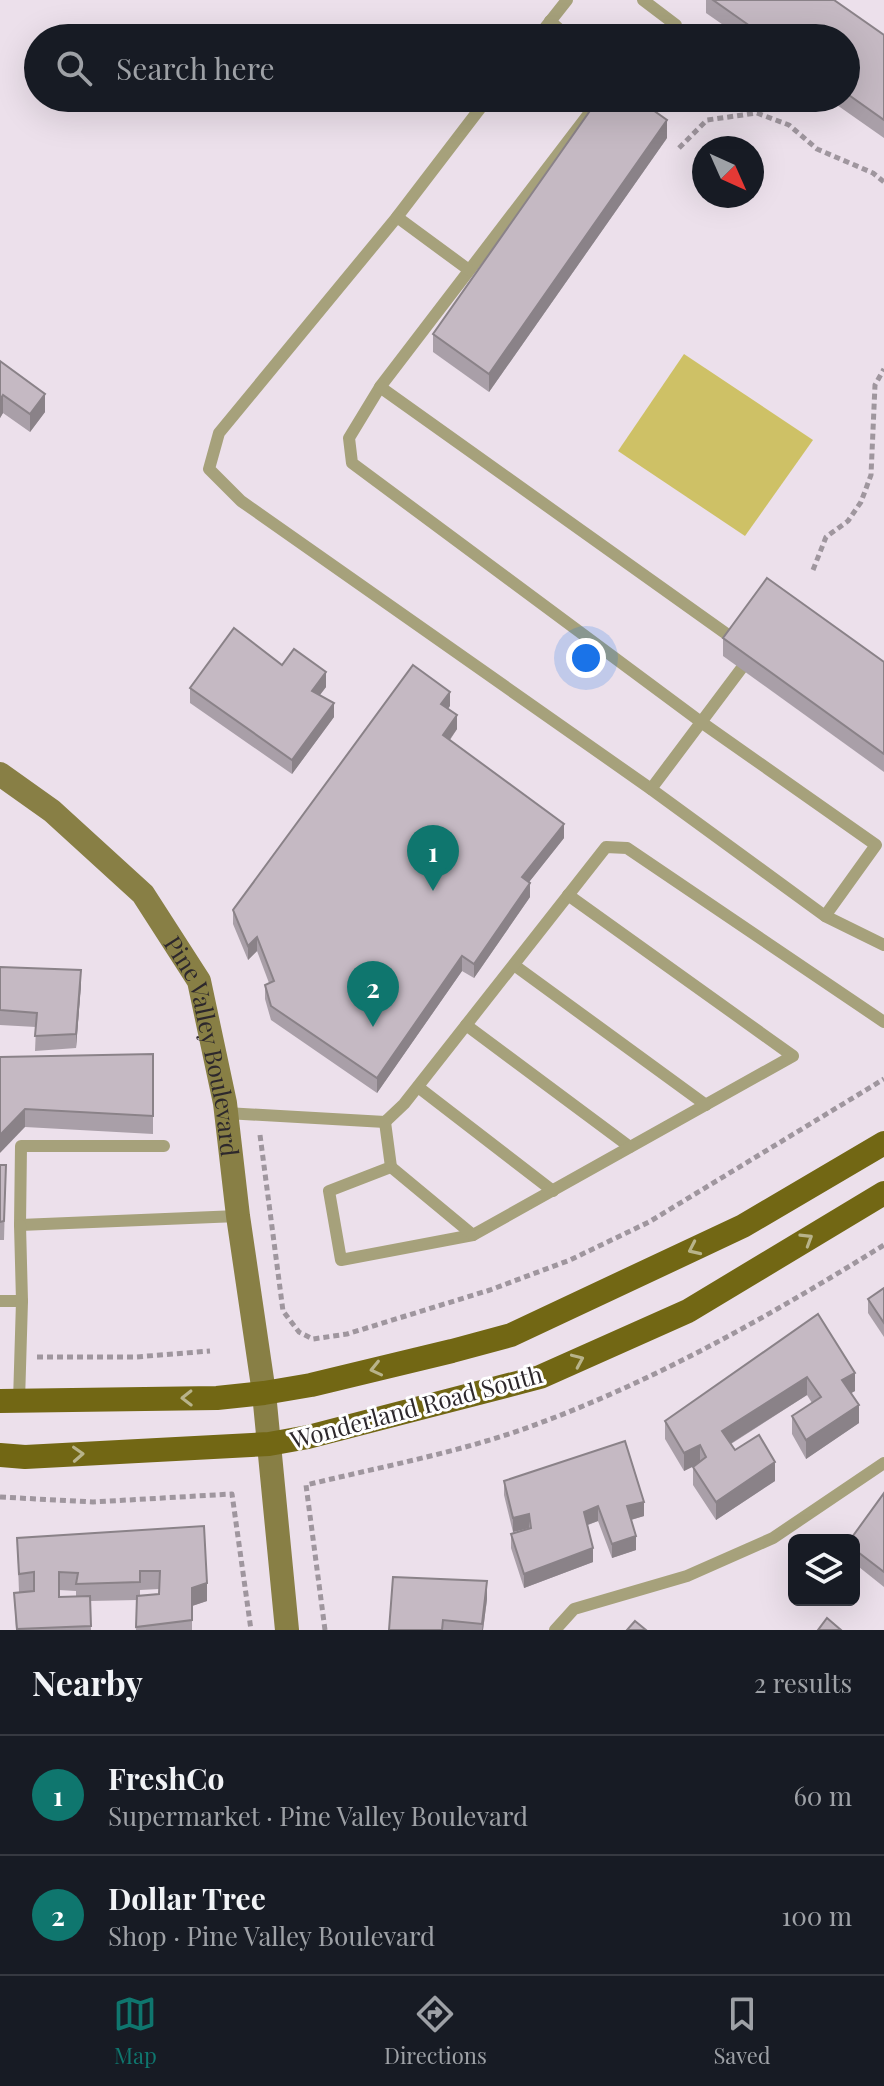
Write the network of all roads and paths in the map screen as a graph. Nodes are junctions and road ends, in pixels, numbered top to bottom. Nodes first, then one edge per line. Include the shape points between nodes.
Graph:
1 (567, 0) edge
2 (643, 0) edge
3 (550, 21) junction
4 (548, 24) edge
5 (553, 24) edge
6 (675, 24) edge
7 (477, 112) edge
8 (590, 112) edge
9 (679, 148) dead end
10 (884, 182) edge
11 (397, 217) junction
12 (469, 270) junction
13 (884, 369) edge
14 (380, 387) junction
15 (813, 570) dead end
16 (735, 640) edge
17 (741, 669) edge
18 (701, 722) junction
19 (0, 774) edge
20 (651, 789) junction
21 (568, 895) junction
22 (825, 916) junction
23 (884, 945) edge
24 (514, 965) junction
25 (884, 1022) edge
26 (466, 1025) junction
27 (884, 1079) edge
28 (418, 1087) junction
29 (706, 1105) junction
30 (226, 1113) junction
31 (385, 1122) junction
32 (884, 1143) edge
33 (164, 1146) dead end
34 (630, 1147) junction
35 (391, 1167) junction
36 (717, 1181) dead end
37 (553, 1191) junction
38 (884, 1193) edge
39 (238, 1216) junction
40 (20, 1225) junction
41 (473, 1235) junction
42 (884, 1245) edge
43 (0, 1301) edge
44 (22, 1301) junction
45 (210, 1351) dead end
46 (21, 1357) junction
47 (264, 1393) junction
48 (10, 1401) edge
49 (269, 1444) junction
50 (0, 1455) edge
51 (884, 1463) edge
52 (0, 1497) edge
53 (251, 1630) edge
54 (287, 1630) edge
55 (325, 1630) edge
56 (555, 1630) edge

1 - 3 lane
2 - 6 lane
3 - 4 lane
3 - 5 lane
7 - 11 lane
8 - 12 lane
9 - 10 path via 707,120 757,113 789,125 817,149
11 - 12 lane
11 - 20 lane via 219,433 209,469 241,501
12 - 14 lane
13 - 15 path via 875,385 871,475 848,521 826,537
14 - 16 lane
14 - 18 lane via 349,438 352,463
17 - 18 lane
18 - 20 lane
18 - 22 lane via 876,845
19 - 30 street, Pine Valley Boulevard via 52,811 143,894 199,981
20 - 22 lane
21 - 24 lane
21 - 25 lane via 606,847 627,848
21 - 29 lane via 793,1056
22 - 23 lane
24 - 26 lane
24 - 29 lane
26 - 28 lane
26 - 34 lane
27 - 36 path
28 - 31 lane
28 - 37 lane
29 - 34 lane
30 - 31 lane
30 - 39 street, Pine Valley Boulevard
31 - 35 lane
32 -> 47 main road, Wonderland Road South via 743,1226 511,1335
33 - 40 lane via 21,1146
34 - 37 lane
35 - 41 lane
35 - 41 lane via 329,1191 341,1260
37 - 41 lane
49 -> 38 main road, Wonderland Road South via 540,1377 688,1311
39 - 40 lane
39 - 47 street, Pine Valley Boulevard
40 - 44 lane
42 - 55 path via 783,1308 637,1383 527,1428 306,1485
43 - 44 lane
44 - 46 lane
45 - 46 path
46 - 48 lane
47 -> 48 main road, Wonderland Road South
47 - 49 street, Pine Valley Boulevard
50 -> 49 main road, Wonderland Road South
49 - 54 street, Pine Valley Boulevard
51 - 56 lane via 773,1538 687,1576 574,1609
52 - 53 path via 93,1502 232,1494

